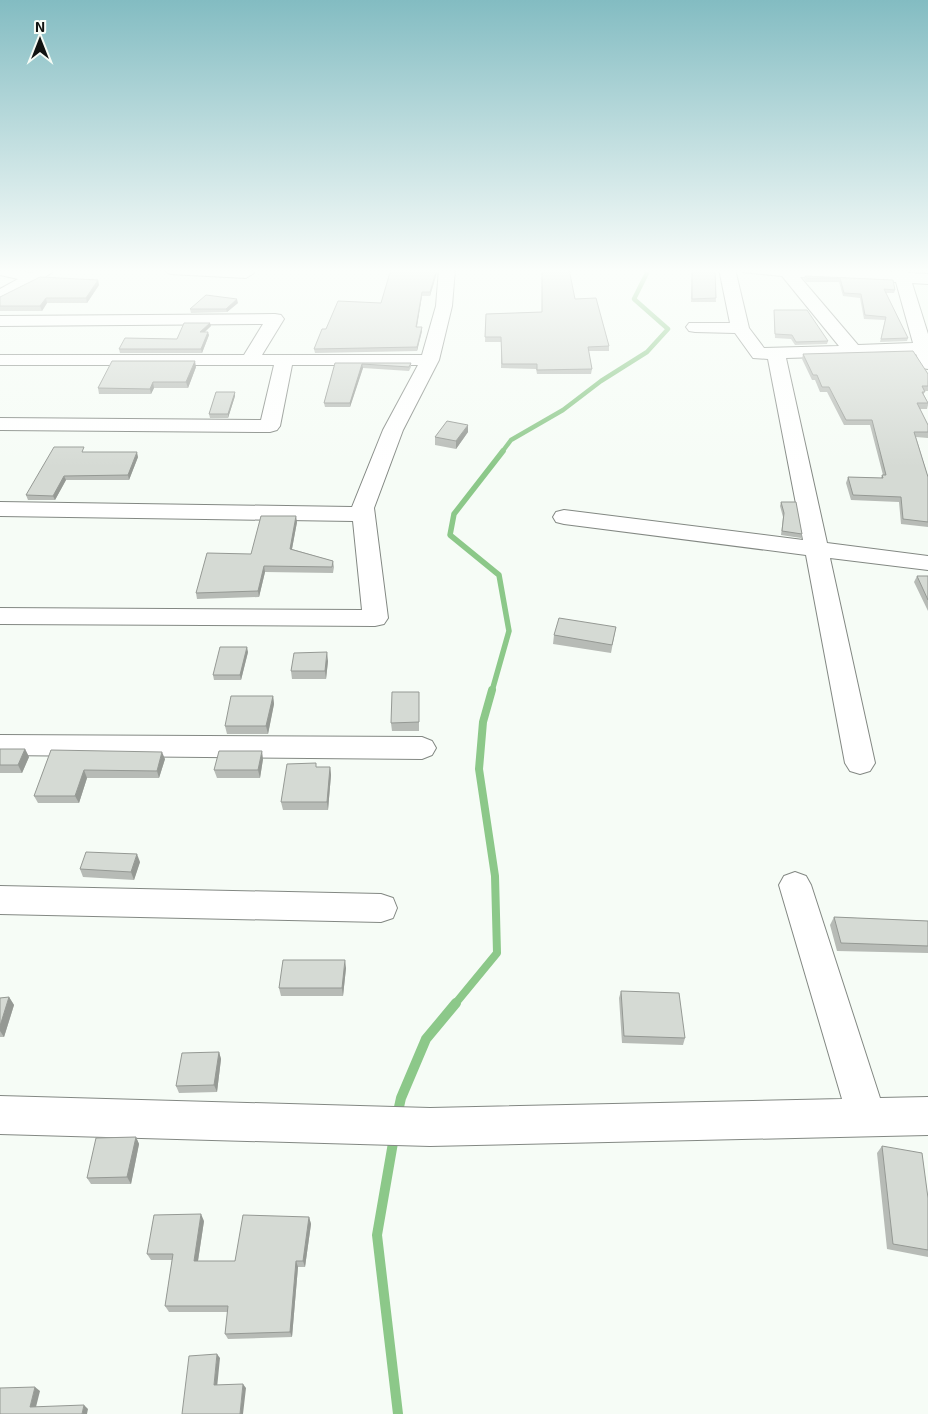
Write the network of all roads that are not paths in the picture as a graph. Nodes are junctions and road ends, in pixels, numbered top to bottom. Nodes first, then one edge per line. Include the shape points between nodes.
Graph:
1 (265, 335) edge
2 (436, 335) edge
3 (745, 335) edge
4 (840, 335) edge
5 (920, 335) edge
6 (853, 351) junction
7 (776, 353) junction
8 (926, 356) edge
9 (0, 360) edge
10 (250, 360) junction
11 (284, 360) junction
12 (430, 360) junction
13 (0, 424) edge
14 (0, 509) edge
15 (364, 514) junction
16 (564, 517) dead end
17 (816, 549) junction
18 (928, 563) edge
19 (0, 616) edge
20 (0, 745) edge
21 (422, 748) dead end
22 (860, 763) dead end
23 (795, 885) dead end
24 (0, 900) edge
25 (381, 908) dead end
26 (0, 1115) edge
27 (928, 1116) edge
28 (867, 1117) junction

1 - 10 street
2 - 12 street
3 - 7 street via 759,354
4 - 6 street
5 - 8 street
6 - 7 street
6 - 8 street
7 - 17 street
9 - 10 street
10 - 11 street
11 - 12 street
11 - 13 street via 270,426
12 - 15 street via 393,430 363,508
14 - 15 street
15 - 19 street via 375,618
16 - 17 street
17 - 18 street
17 - 22 street
20 - 21 street
23 - 28 street
24 - 25 street
26 - 28 street via 430,1127
27 - 28 street

